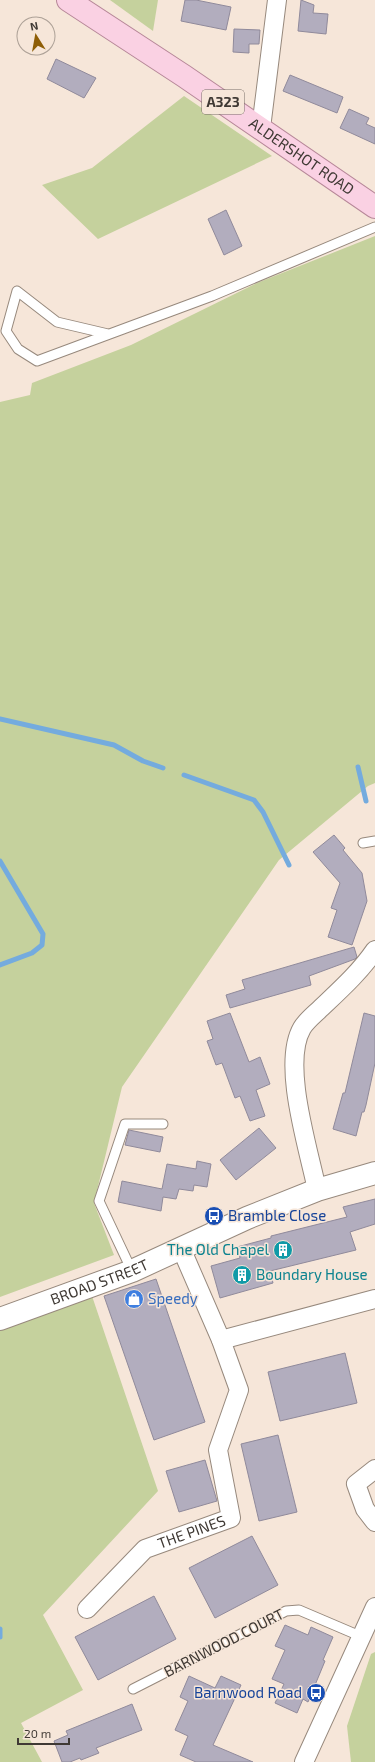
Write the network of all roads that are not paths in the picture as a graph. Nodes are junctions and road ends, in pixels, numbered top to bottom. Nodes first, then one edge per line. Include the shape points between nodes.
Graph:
1 (68, 0) edge
2 (277, 0) edge
3 (261, 128) junction
4 (375, 207) edge
5 (375, 227) edge
6 (108, 334) junction
7 (375, 841) edge
8 (363, 843) dead end
9 (375, 950) edge
10 (163, 1124) dead end
11 (375, 1173) edge
12 (317, 1190) junction
13 (181, 1248) junction
14 (132, 1271) junction
15 (375, 1299) edge
16 (0, 1318) edge
17 (221, 1340) junction
18 (375, 1469) edge
19 (375, 1522) edge
20 (375, 1607) edge
21 (87, 1609) dead end
22 (360, 1636) junction
23 (133, 1689) dead end
24 (304, 1762) edge

1 - 3 main road, ALDERSHOT ROAD / A323
2 - 3 street
3 - 4 main road, ALDERSHOT ROAD / A323
5 - 6 lane via 212,296
6 - 6 lane via 57,322 17,291 6,331 18,349 37,360
7 - 8 lane
9 - 12 street via 365,964 302,1027 297,1041 294,1060 295,1080
10 - 14 lane via 125,1124 99,1201
11 - 12 street, BROAD STREET
12 - 13 street, BROAD STREET
13 - 14 street, BROAD STREET
13 - 17 street, THE PINES
14 - 16 street, BROAD STREET
15 - 17 street
17 - 21 street, THE PINES via 239,1390 218,1450 231,1518 145,1549
18 - 19 street via 356,1484 365,1509
20 - 22 street
22 - 23 lane, BARNWOOD COURT via 300,1610 286,1611
22 - 24 street

